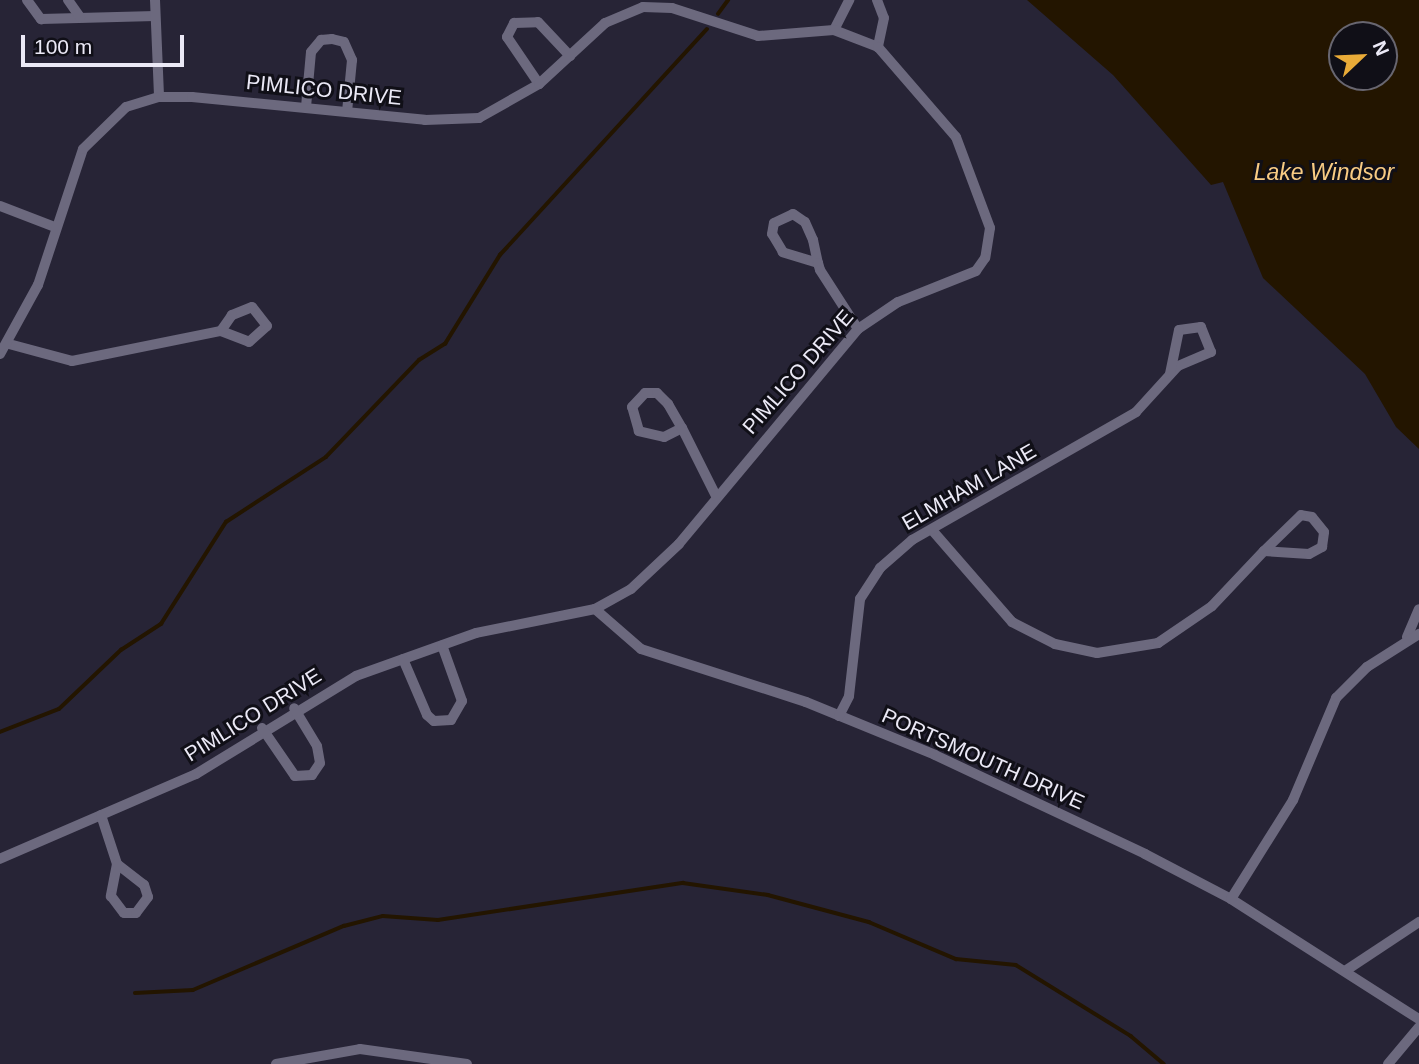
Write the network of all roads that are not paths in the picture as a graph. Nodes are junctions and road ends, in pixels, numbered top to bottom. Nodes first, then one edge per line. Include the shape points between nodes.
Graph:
1 (27, 0) edge
2 (68, 0) edge
3 (155, 0) edge
4 (849, 0) edge
5 (877, 0) edge
6 (155, 16) junction
7 (80, 17) junction
8 (834, 30) junction
9 (878, 47) junction
10 (570, 56) junction
11 (538, 84) junction
12 (159, 97) junction
13 (306, 107) junction
14 (347, 112) junction
15 (0, 206) edge
16 (11, 216) junction
17 (0, 220) edge
18 (55, 227) junction
19 (818, 263) junction
20 (858, 329) junction
21 (221, 331) junction
22 (9, 344) junction
23 (0, 354) edge
24 (1170, 374) junction
25 (682, 428) junction
26 (716, 496) junction
27 (932, 530) junction
28 (1264, 551) junction
29 (594, 609) junction
30 (1419, 609) edge
31 (1419, 634) edge
32 (1407, 637) junction
33 (442, 645) junction
34 (403, 659) junction
35 (295, 708) junction
36 (839, 716) junction
37 (262, 728) junction
38 (102, 815) junction
39 (0, 859) edge
40 (117, 864) junction
41 (1231, 899) junction
42 (1419, 922) edge
43 (1345, 971) junction
44 (1419, 1019) edge
45 (1419, 1027) edge
46 (303, 1060) edge
47 (1398, 1060) edge
48 (276, 1064) edge
49 (467, 1064) edge
50 (1388, 1064) edge

1 - 7 street via 41,19
2 - 7 street
3 - 6 street
4 - 8 street
5 - 9 street via 884,18
6 - 7 street
6 - 12 street
8 - 9 street, PIMLICO DRIVE
8 - 10 street, PIMLICO DRIVE via 758,36 672,8 643,6 605,23
9 - 20 street, PIMLICO DRIVE via 956,137 977,180 990,244 975,271 898,302
10 - 11 street, PIMLICO DRIVE
10 - 11 street via 538,22 514,23 507,37
11 - 14 street, PIMLICO DRIVE via 479,118
12 - 13 street, PIMLICO DRIVE
12 - 18 street, PIMLICO DRIVE via 125,107 93,134 67,182
13 - 14 street, PIMLICO DRIVE
13 - 14 street via 311,52 321,40 332,39 344,42 352,60
15 - 16 street
16 - 17 street
16 - 18 street
18 - 22 street, PIMLICO DRIVE via 38,285
19 - 19 street via 804,222 793,214 774,223 772,234 783,252
19 - 20 street
20 - 26 street, PIMLICO DRIVE
21 - 21 street via 249,342 267,326 252,307 232,315
21 - 22 street via 72,360
22 - 23 street, PIMLICO DRIVE
24 - 24 street, ELMHAM LANE via 1211,352 1201,327 1179,330
24 - 27 street, ELMHAM LANE via 1136,412
25 - 25 street via 657,393 645,393 632,407 639,431 664,436
25 - 26 street
26 - 29 street, PIMLICO DRIVE via 631,589
27 - 28 street via 1012,622 1055,644 1097,653 1158,643 1188,625
27 - 36 street, ELMHAM LANE via 894,555 867,584 854,627 849,696
28 - 28 street via 1309,554 1322,547 1324,532 1312,517 1301,515
29 - 33 street, PIMLICO DRIVE
29 - 36 street, PORTSMOUTH DRIVE via 641,649
30 - 32 street
31 - 32 street
32 - 41 street via 1336,698 1293,800
33 - 34 street, PIMLICO DRIVE
33 - 34 street via 462,701 451,720 434,721 427,715
34 - 35 street, PIMLICO DRIVE
35 - 37 street, PIMLICO DRIVE
35 - 37 street via 317,746 320,762 312,775 295,776
36 - 41 street, PORTSMOUTH DRIVE via 935,755
37 - 38 street, PIMLICO DRIVE via 196,774
38 - 39 street, PIMLICO DRIVE
38 - 40 street
40 - 40 street via 111,897 124,914 136,913 148,897 144,885
41 - 43 street, PORTSMOUTH DRIVE
42 - 43 street
43 - 44 street, PORTSMOUTH DRIVE
45 - 47 street
46 - 48 street
46 - 49 street via 360,1049
47 - 50 street

